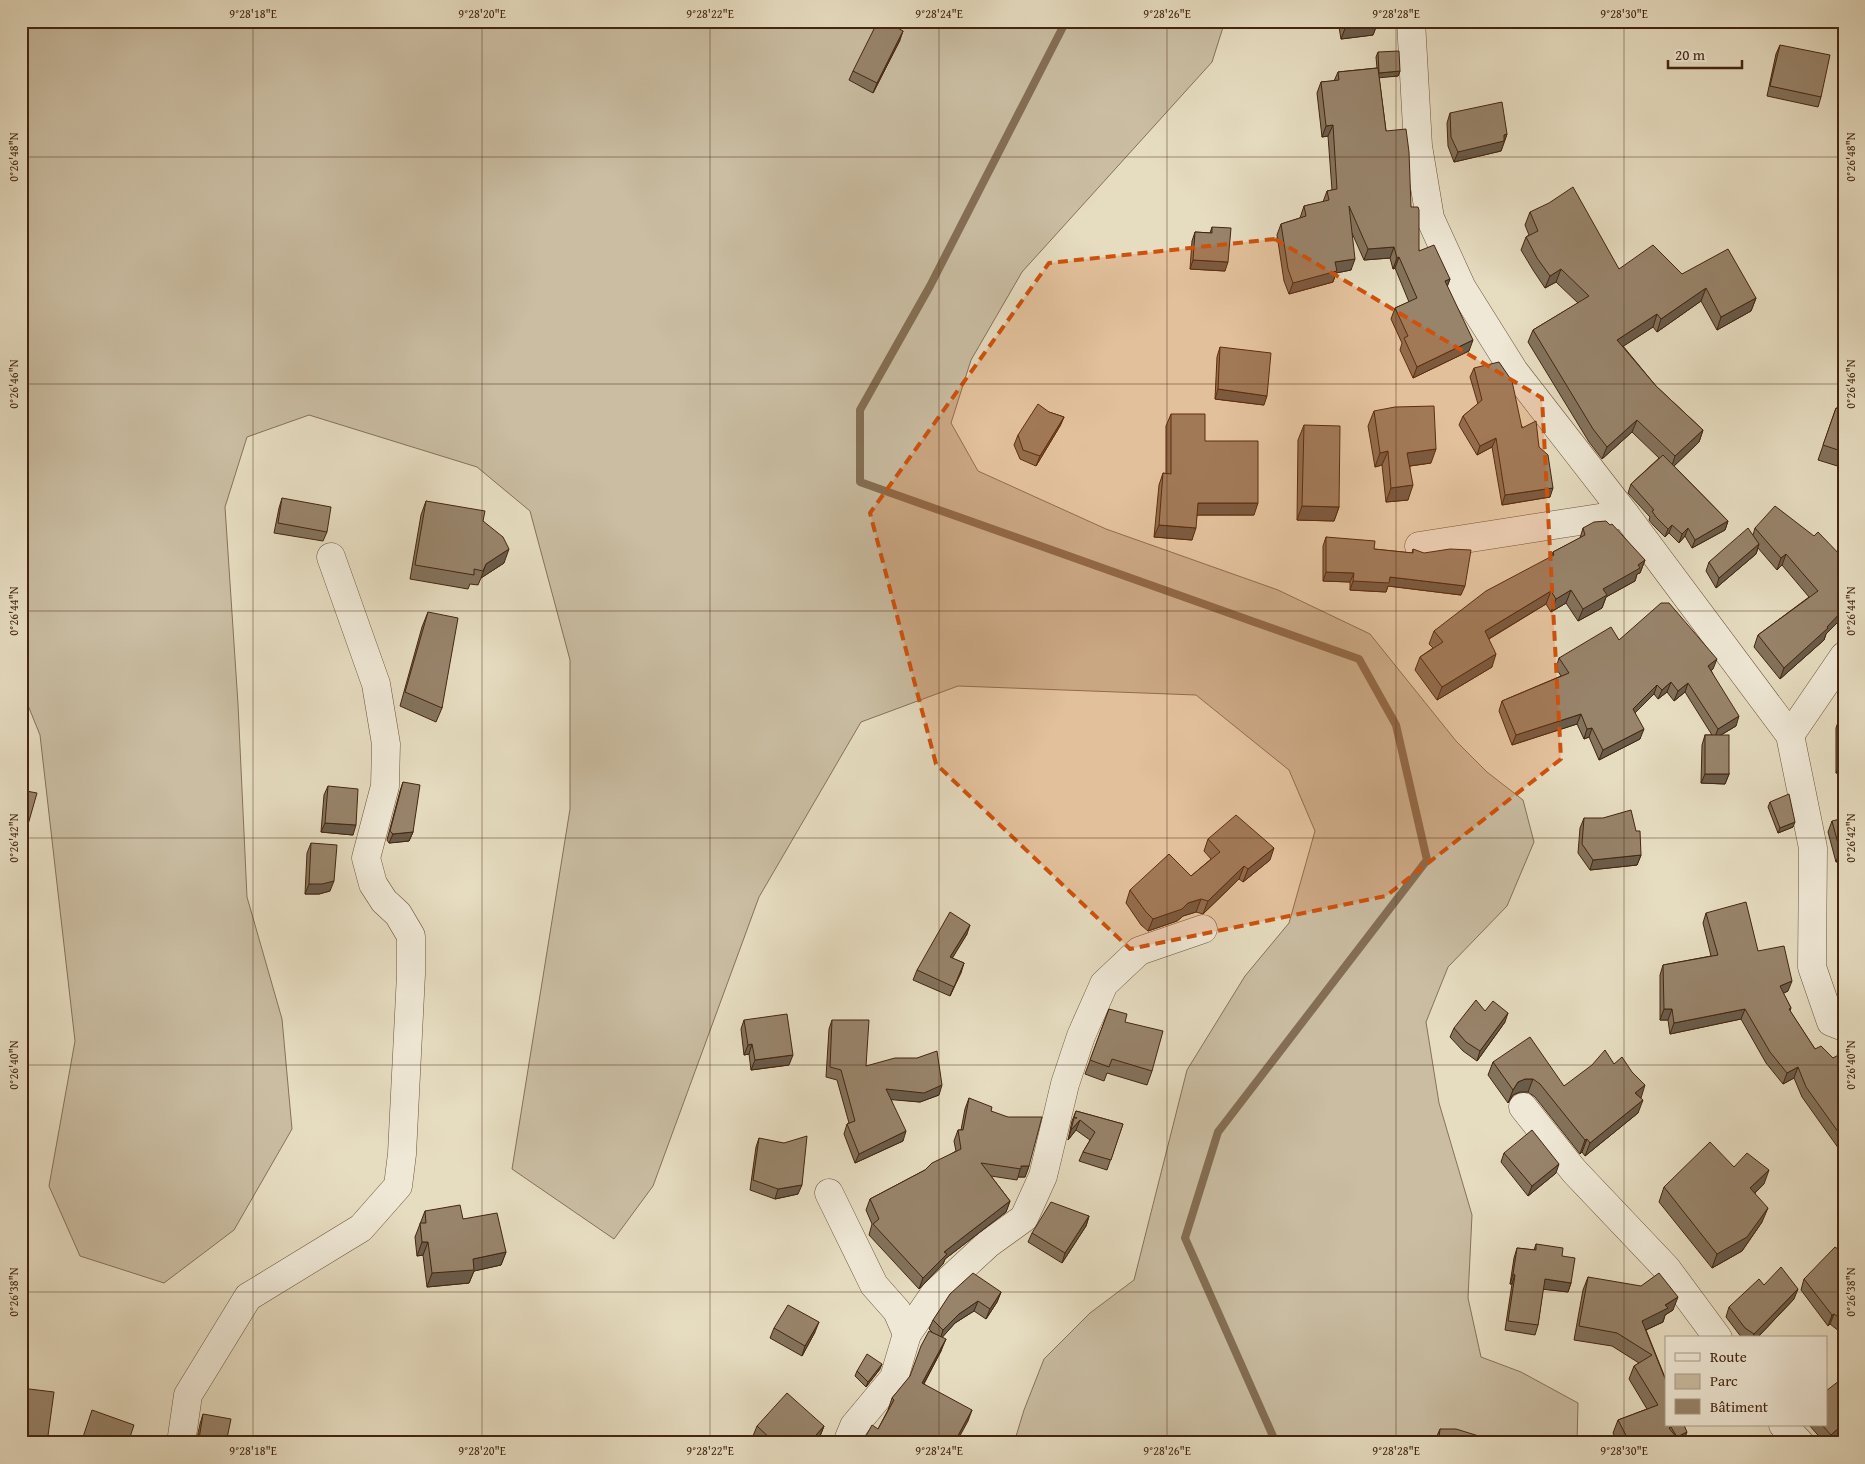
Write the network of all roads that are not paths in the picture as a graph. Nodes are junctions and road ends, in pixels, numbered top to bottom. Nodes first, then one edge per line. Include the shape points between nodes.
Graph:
1 (1411, 21) edge
2 (1626, 514) junction
3 (1419, 546) dead end
4 (331, 557) dead end
5 (1844, 656) edge
6 (1790, 735) junction
7 (1203, 930) dead end
8 (1844, 1027) edge
9 (1523, 1107) dead end
10 (829, 1193) dead end
11 (907, 1334) junction
12 (1717, 1336) edge
13 (1784, 1426) edge
14 (181, 1443) edge
15 (847, 1443) edge
16 (1800, 1443) edge

1 - 2 street via 1418,146 1430,218 1462,288 1514,371
2 - 3 street
2 - 6 street
4 - 14 street via 376,684 386,744 385,786 366,858 373,884 411,936 398,1186 361,1228 248,1297 188,1395
5 - 6 street
6 - 8 street via 1813,848 1812,968 1831,1022
7 - 11 street via 1139,951 1104,984 1070,1068 1043,1176 1024,1218 988,1244 935,1293
9 - 12 street via 1574,1171 1667,1269
10 - 11 street via 874,1285 897,1311
11 - 15 street via 894,1378 854,1426
13 - 16 street

